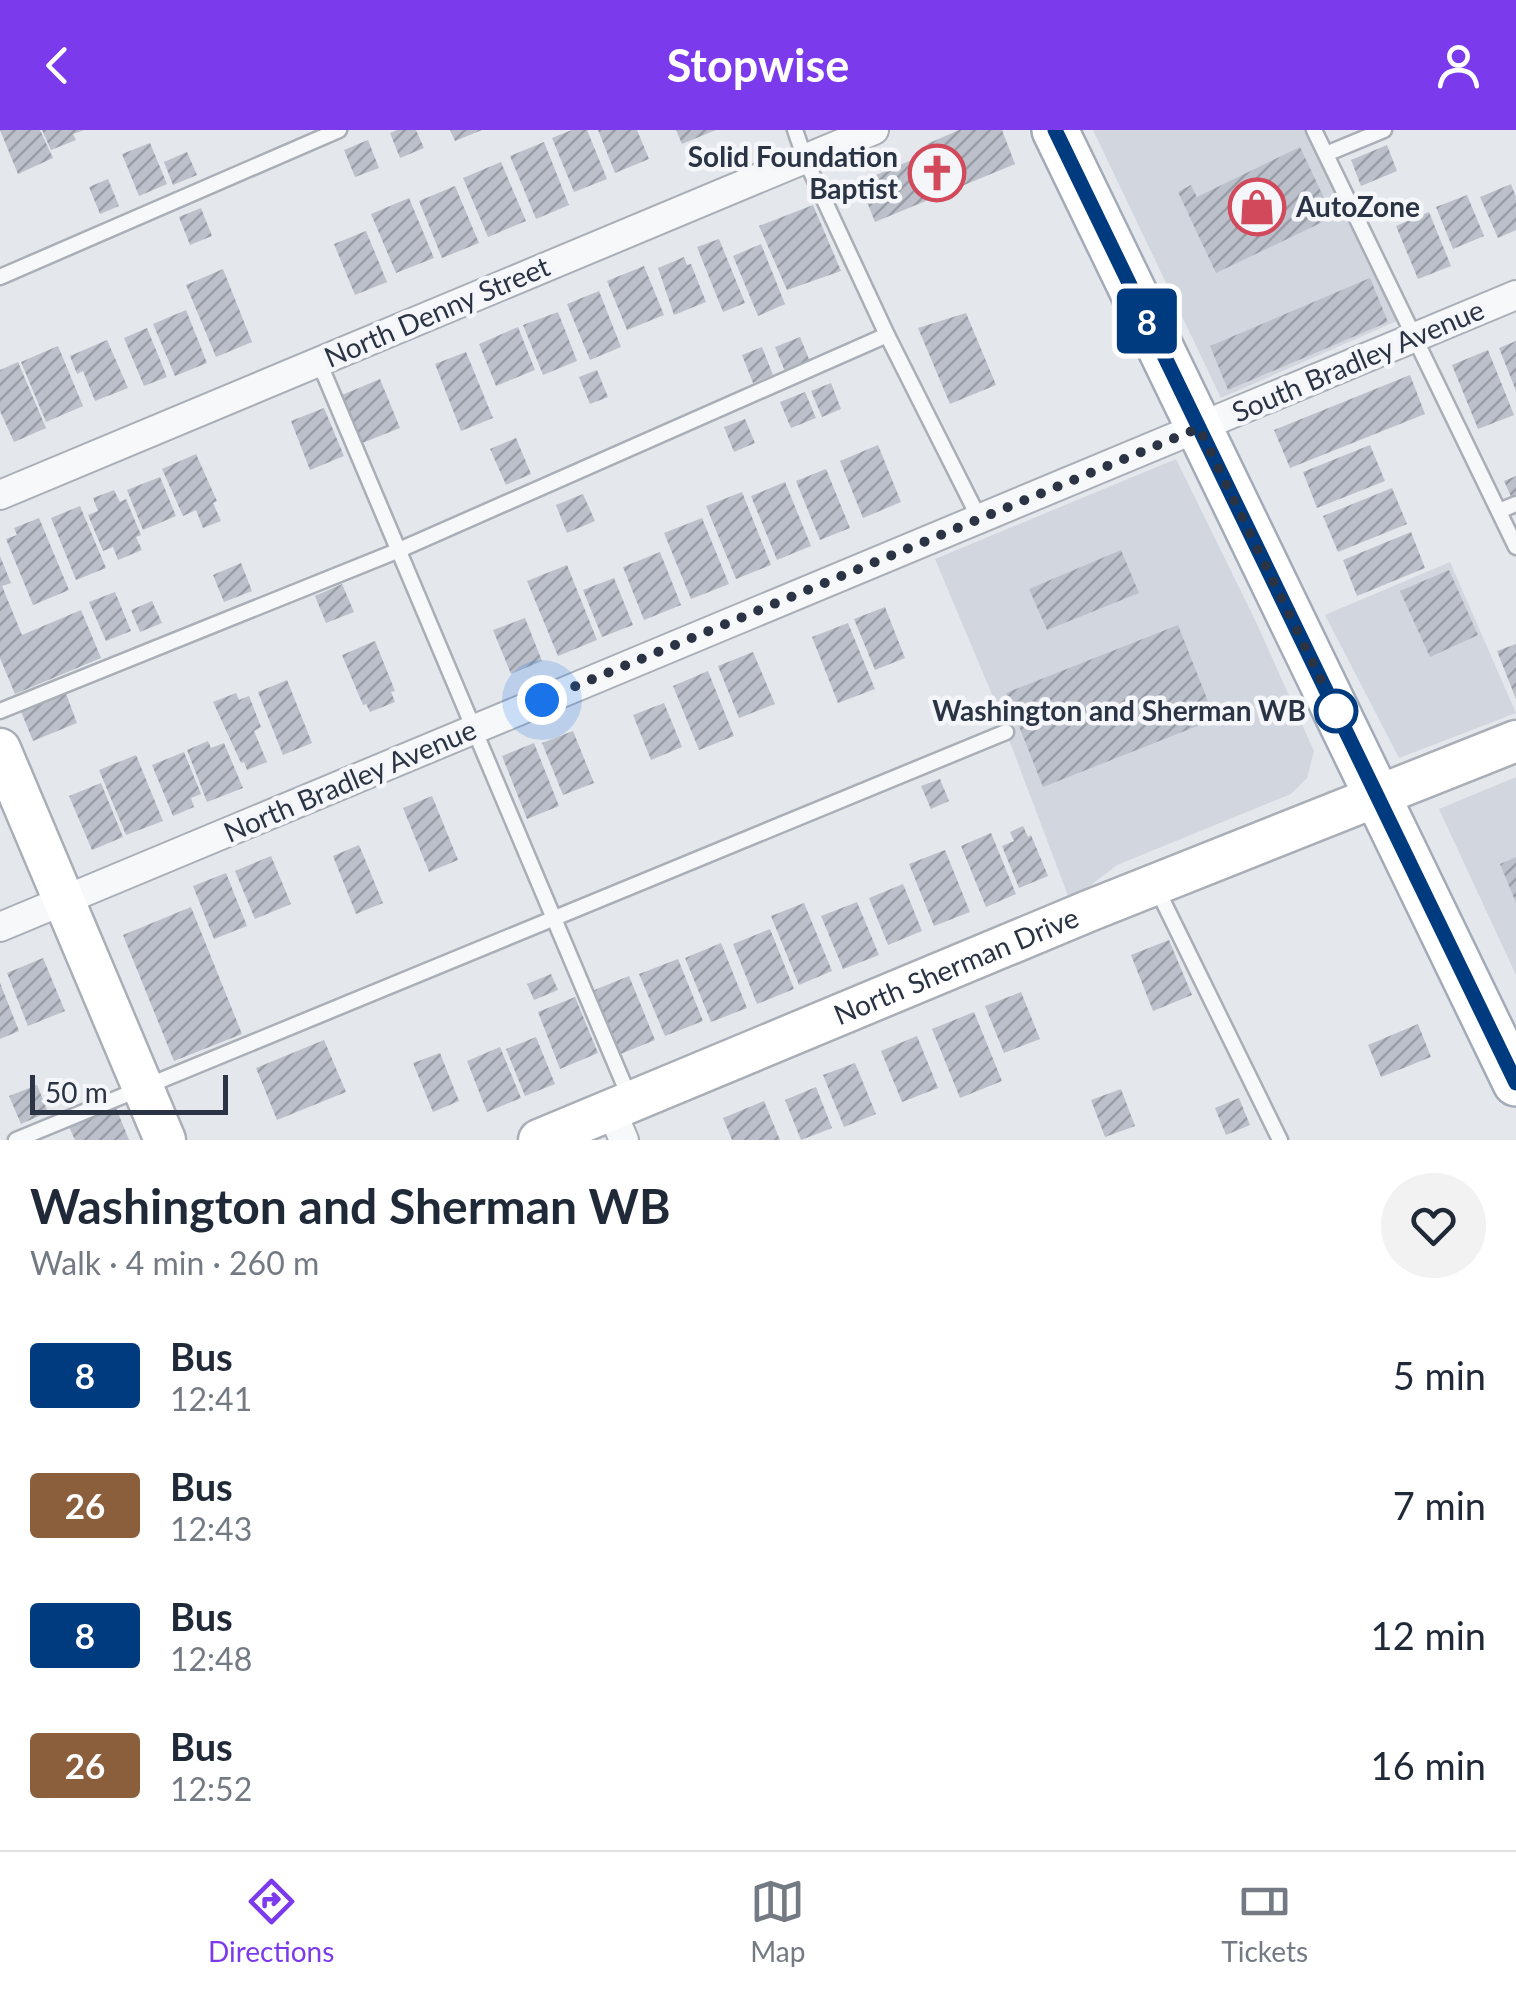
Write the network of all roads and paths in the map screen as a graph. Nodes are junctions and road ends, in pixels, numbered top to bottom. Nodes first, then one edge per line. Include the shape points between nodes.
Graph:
1 (339, 130) edge
2 (795, 130) edge
3 (874, 130) edge
4 (1056, 130) edge
5 (1314, 130) edge
6 (1384, 130) edge
7 (1326, 154) junction
8 (804, 159) junction
9 (0, 277) edge
10 (1516, 295) edge
11 (887, 335) junction
12 (1415, 337) junction
13 (319, 362) junction
14 (1199, 428) junction
15 (0, 495) edge
16 (1516, 504) edge
17 (1499, 511) junction
18 (979, 518) junction
19 (1516, 546) edge
20 (396, 551) junction
21 (0, 711) edge
22 (474, 729) junction
23 (1006, 732) dead end
24 (1516, 741) edge
25 (0, 749) edge
26 (1378, 796) junction
27 (1155, 884) junction
28 (64, 900) junction
29 (553, 917) junction
30 (0, 927) edge
31 (1516, 1083) edge
32 (143, 1088) junction
33 (622, 1117) edge
34 (1276, 1139) edge
35 (16, 1140) edge
36 (165, 1140) edge
37 (539, 1140) edge

1 - 9 lane
2 - 8 lane
3 - 8 street, North Denny Street
4 - 14 main road
5 - 7 lane
6 - 7 lane
7 - 12 lane
8 - 11 lane
8 - 13 street, North Denny Street
10 - 12 street, South Bradley Avenue
11 - 18 lane
11 - 20 lane
12 - 14 street, South Bradley Avenue
12 - 17 lane
13 - 15 street, North Denny Street
13 - 20 lane
14 - 18 street, North Bradley Avenue
14 - 26 main road
16 - 17 lane
17 - 19 lane
18 - 22 street, North Bradley Avenue
20 - 21 lane
20 - 22 lane
22 - 28 street, North Bradley Avenue
22 - 29 lane
23 - 29 lane
24 - 26 main road, North Sherman Drive
25 - 28 main road
26 - 27 main road, North Sherman Drive
26 - 31 main road
27 - 33 main road, North Sherman Drive
27 - 34 lane
28 - 30 street, North Bradley Avenue
28 - 32 main road
29 - 32 lane
29 - 33 lane
32 - 35 lane
32 - 36 main road
33 - 37 main road, North Sherman Drive

